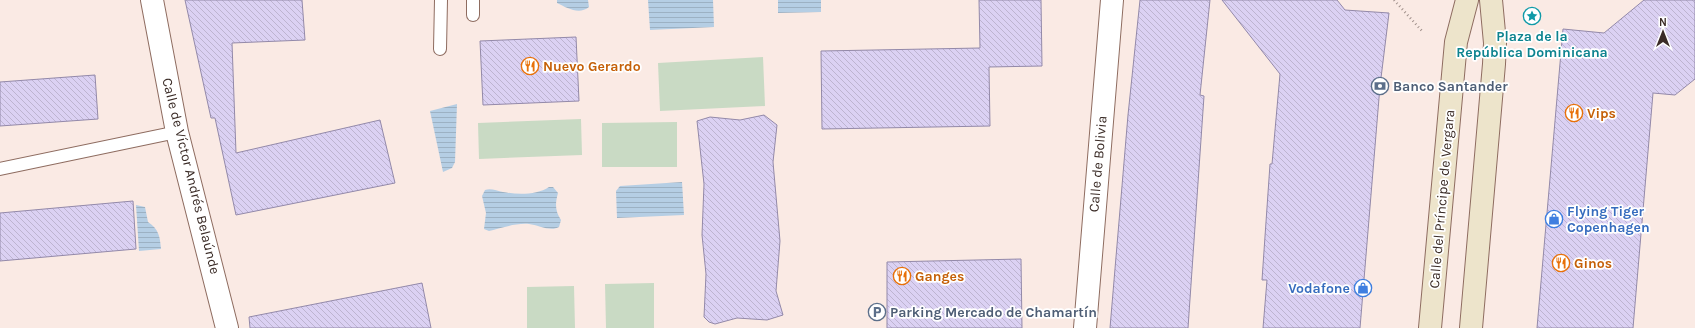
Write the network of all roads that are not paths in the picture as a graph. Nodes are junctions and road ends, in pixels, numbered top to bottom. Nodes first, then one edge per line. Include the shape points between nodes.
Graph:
1 (152, 0) edge
2 (441, 0) edge
3 (473, 0) edge
4 (1112, 0) edge
5 (1467, 0) edge
6 (1492, 0) edge
7 (474, 15) dead end
8 (440, 49) dead end
9 (177, 132) junction
10 (0, 169) edge
11 (227, 328) edge
12 (1085, 328) edge
13 (1430, 328) edge
14 (1471, 328) edge

1 - 9 street, Calle de Víctor Andrés Belaúnde
2 - 8 lane
3 - 7 lane
4 - 12 street, Calle de Bolivia
5 - 13 main road, Calle del Príncipe de Vergara via 1456,42
6 - 14 main road via 1494,64
9 - 10 lane
9 - 11 street, Calle de Víctor Andrés Belaúnde

